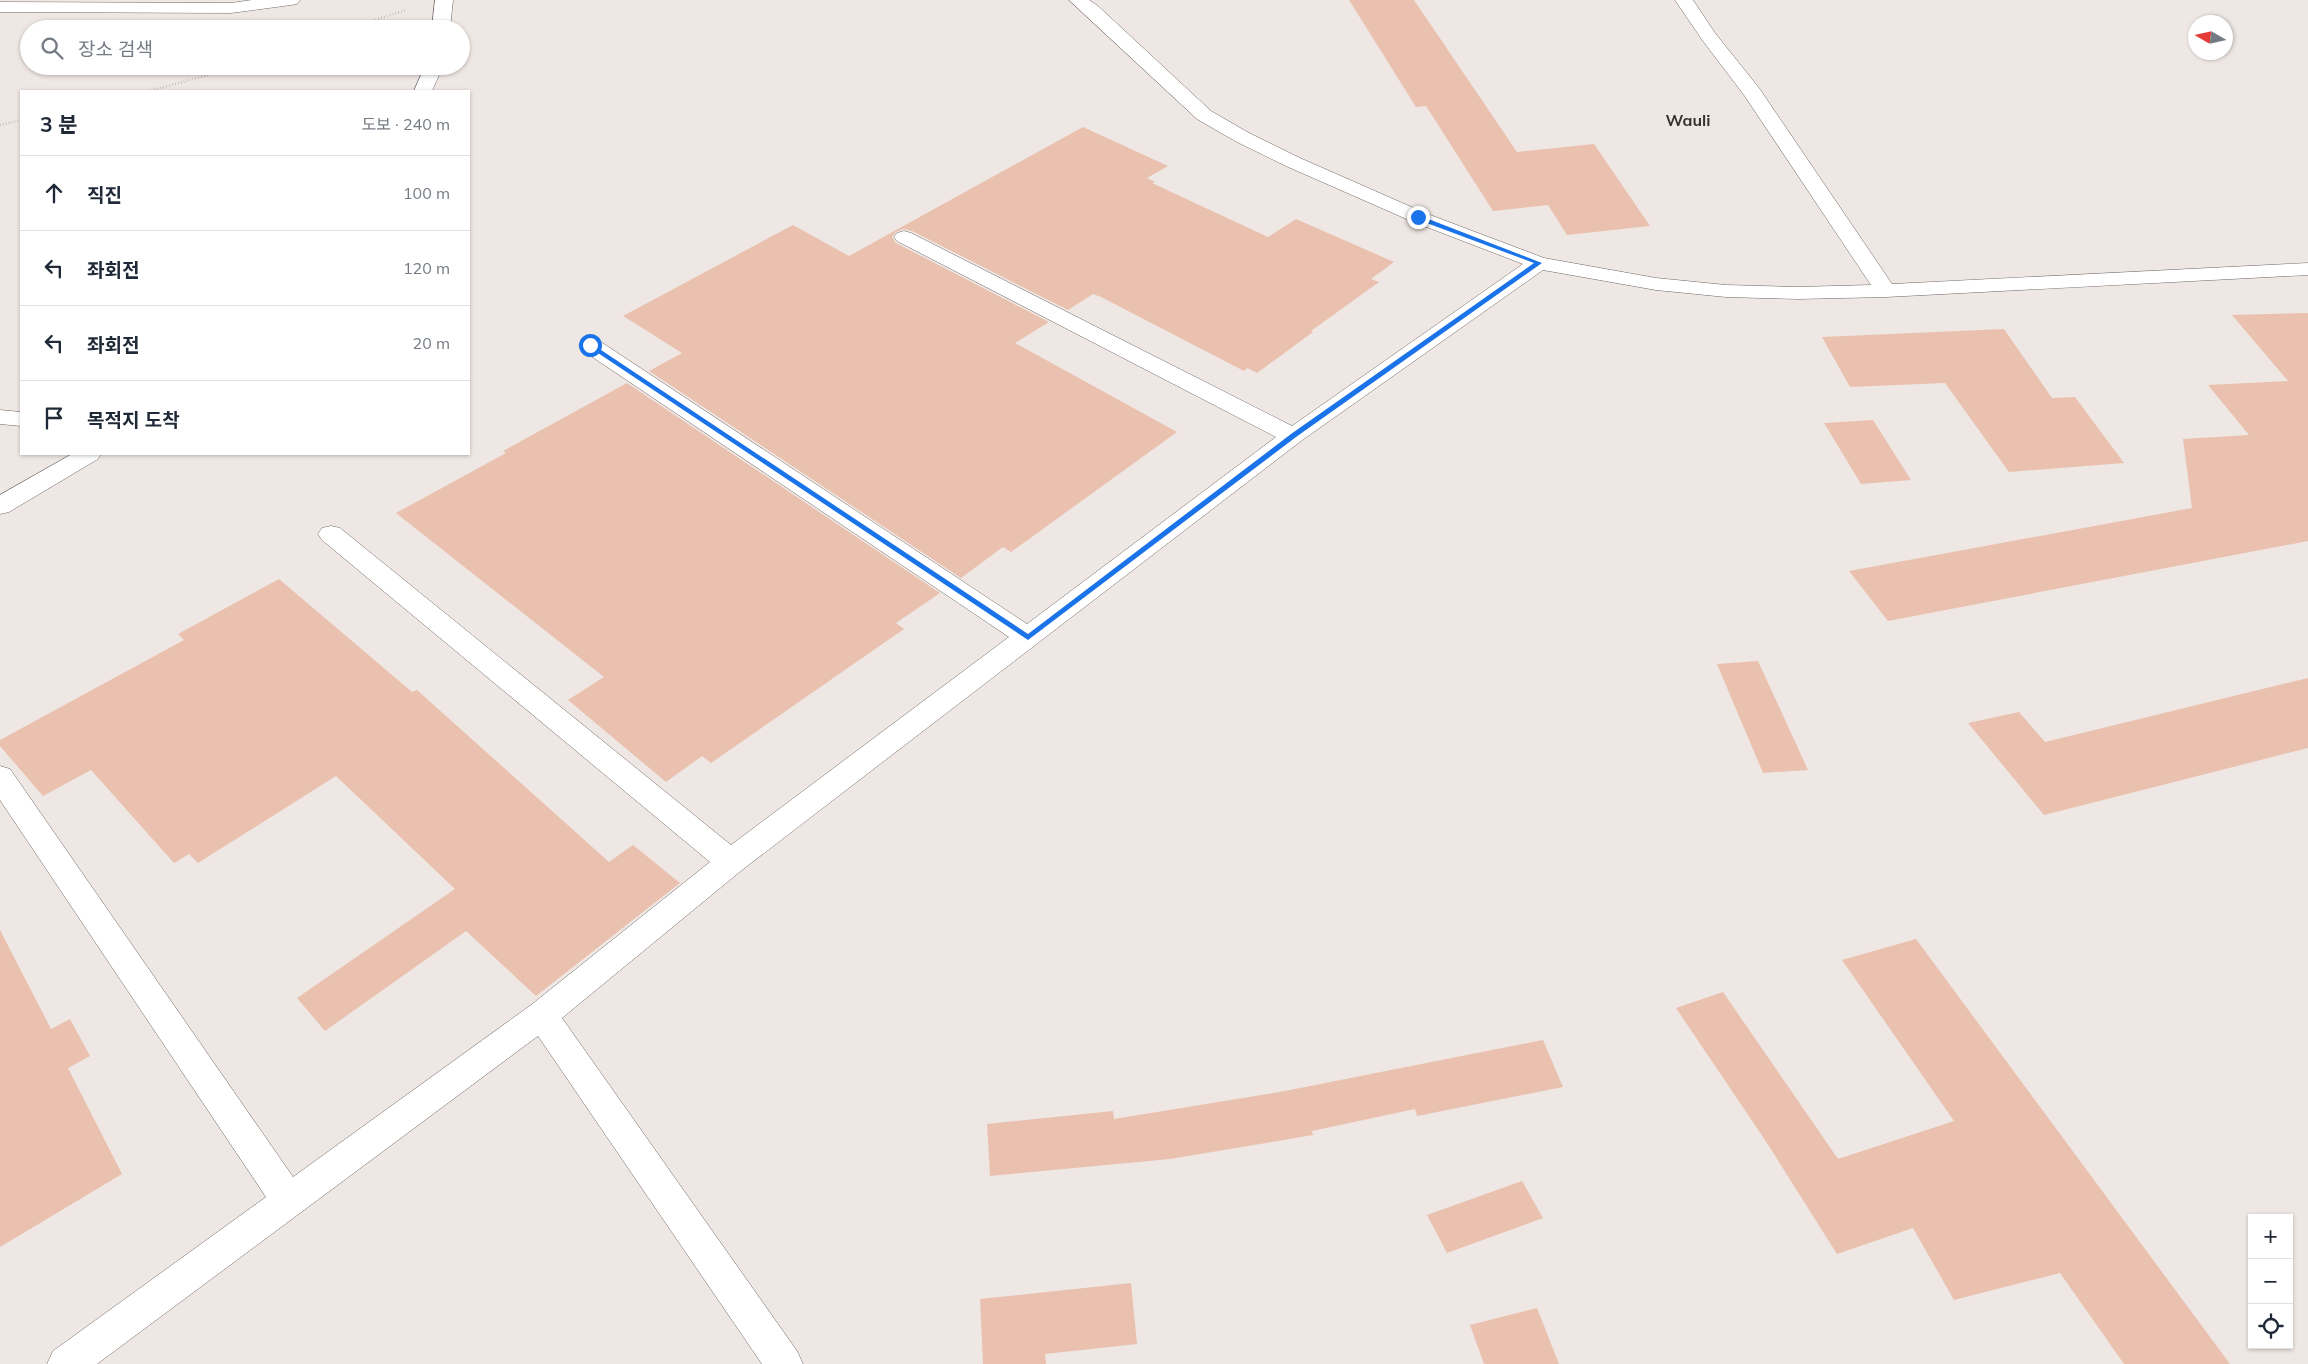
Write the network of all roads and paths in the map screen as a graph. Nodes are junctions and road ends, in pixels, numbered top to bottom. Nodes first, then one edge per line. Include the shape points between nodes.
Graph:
1 (291, 0) edge
2 (444, 0) edge
3 (1078, 0) edge
4 (1684, 0) edge
5 (0, 7) edge
6 (414, 8) dead end
7 (376, 20) edge
8 (442, 20) edge
9 (209, 75) edge
10 (430, 75) edge
11 (153, 90) edge
12 (423, 90) edge
13 (20, 120) edge
14 (0, 125) edge
15 (904, 237) dead end
16 (1539, 263) junction
17 (2308, 269) edge
18 (1886, 291) junction
19 (590, 345) dead end
20 (0, 417) edge
21 (20, 419) edge
22 (1293, 436) junction
23 (86, 455) edge
24 (0, 506) edge
25 (331, 534) dead end
26 (1028, 638) junction
27 (0, 777) edge
28 (730, 862) junction
29 (542, 1015) junction
30 (288, 1200) junction
31 (66, 1364) edge
32 (784, 1364) edge

1 - 5 street via 223,9
2 - 8 street
3 - 16 street via 1204,115 1242,137 1418,217
4 - 18 street via 1752,92
6 - 7 path
9 - 11 path
10 - 12 street
13 - 14 path
15 - 22 street
16 - 18 street via 1656,284 1726,291
16 - 22 street
17 - 18 street
19 - 26 street
20 - 21 street
22 - 26 street
23 - 24 street
25 - 28 street
26 - 28 street
27 - 30 street
28 - 29 street
29 - 30 street
29 - 32 street
30 - 31 street

